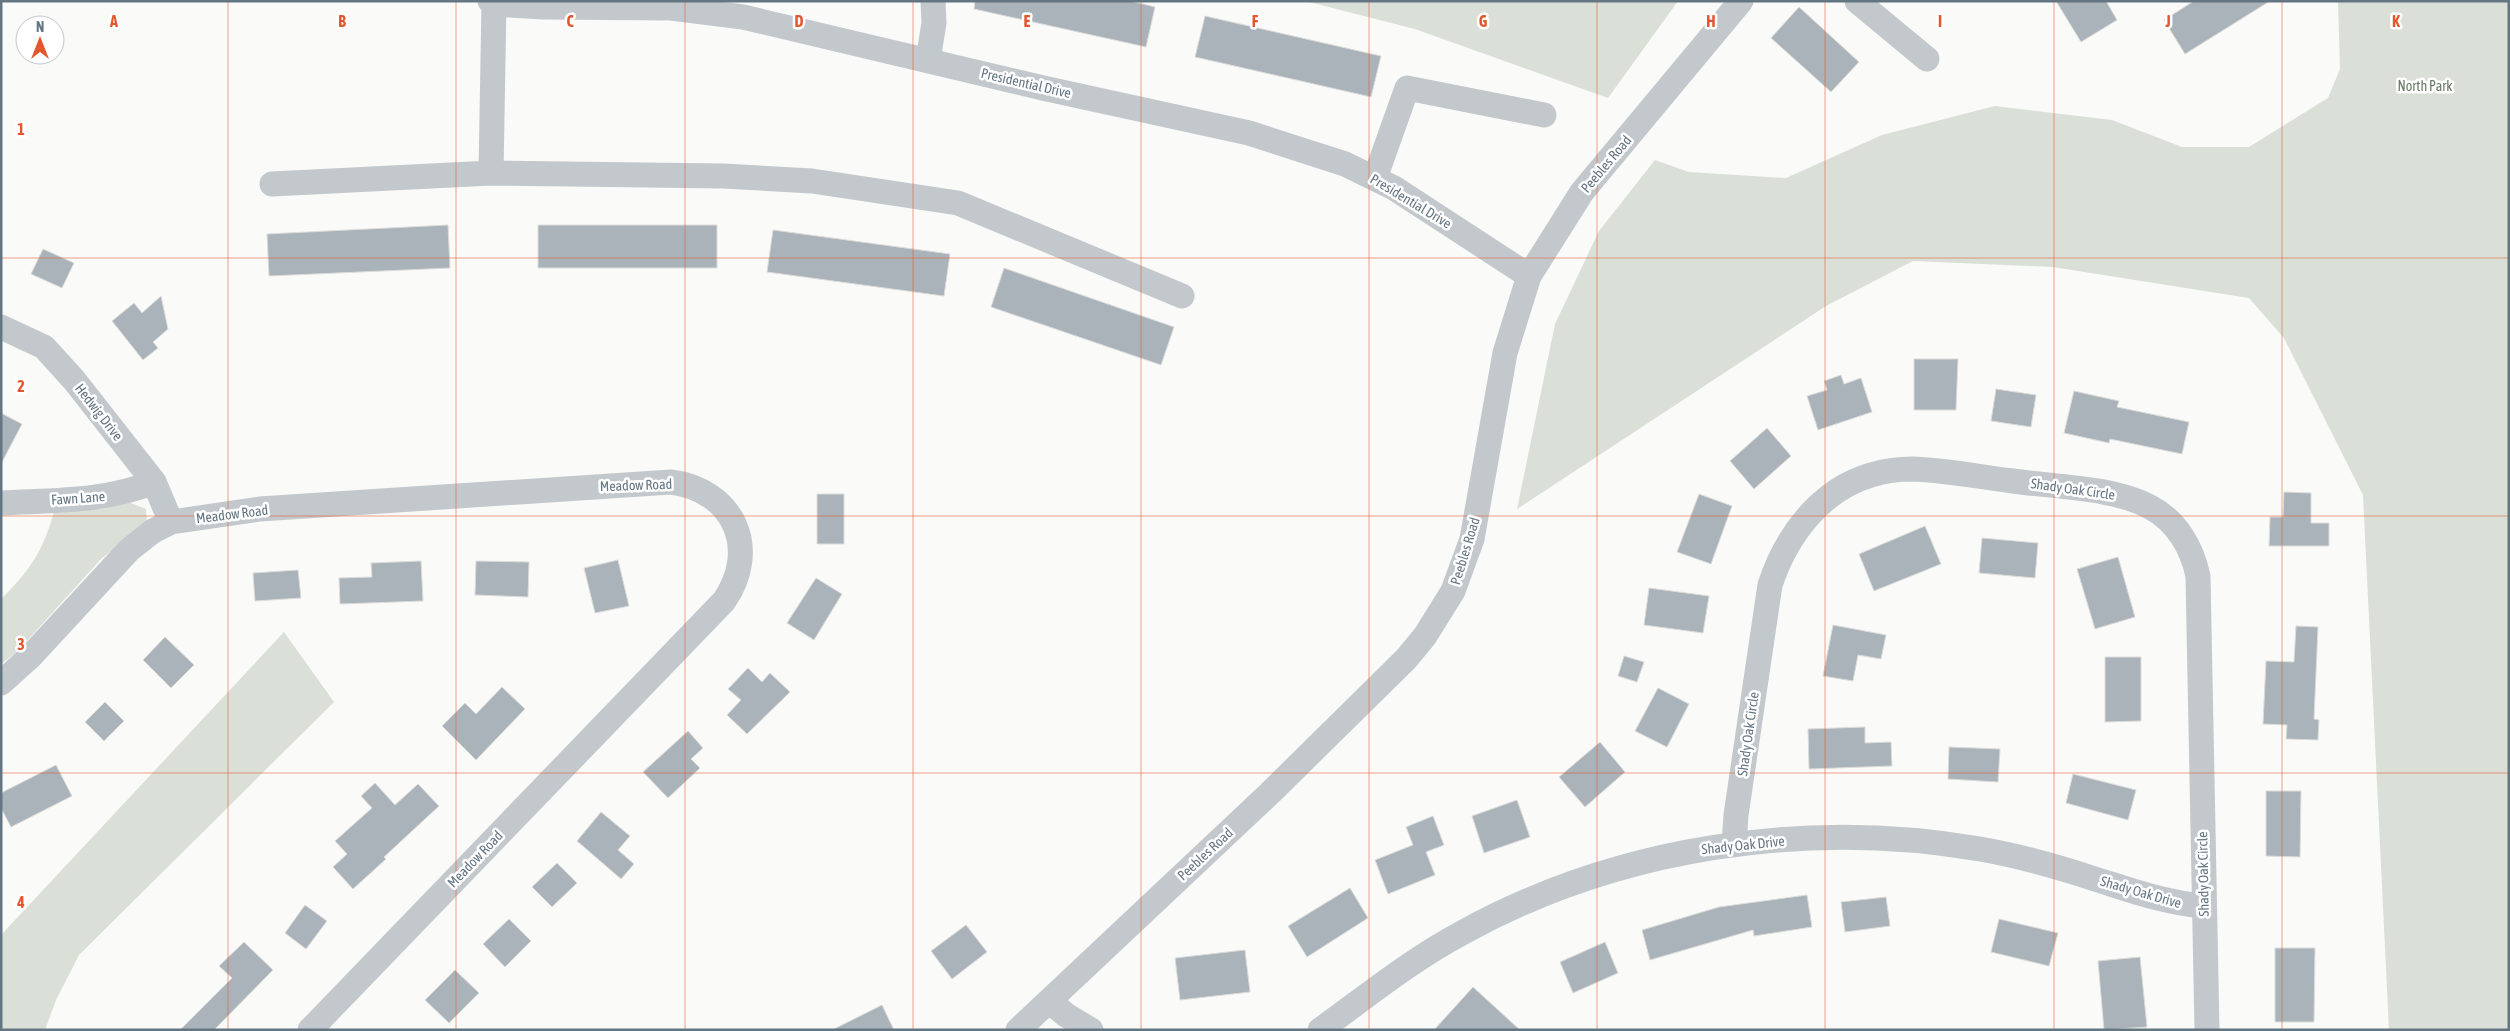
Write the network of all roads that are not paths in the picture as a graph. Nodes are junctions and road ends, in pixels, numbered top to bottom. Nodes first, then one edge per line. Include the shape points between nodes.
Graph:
1 (933, 1) edge
2 (1741, 1) edge
3 (1857, 1) edge
4 (492, 2) edge
5 (1927, 58) dead end
6 (928, 60) junction
7 (1544, 115) dead end
8 (491, 173) junction
9 (1375, 178) junction
10 (272, 184) dead end
11 (1529, 276) junction
12 (1182, 296) dead end
13 (1, 327) edge
14 (154, 482) junction
15 (1, 503) edge
16 (171, 522) junction
17 (1, 683) edge
18 (1734, 844) junction
19 (2203, 906) junction
20 (1049, 1001) junction
21 (1333, 1026) edge
22 (310, 1030) edge
23 (1018, 1030) edge
24 (1091, 1030) edge
25 (2207, 1030) edge

1 - 6 street via 934,22
2 - 11 street, Peebles Road via 1582,192
3 - 5 street
4 - 6 street, Presidential Drive via 543,7 671,8 743,17
4 - 8 street
6 - 9 street, Presidential Drive via 1249,133 1337,161
7 - 9 street via 1407,88
8 - 10 street
8 - 12 street via 724,176 812,181 958,203
9 - 11 street, Presidential Drive
11 - 20 street, Peebles Road via 1505,353 1472,538 1453,591 1441,613 1399,666 1270,793
13 - 14 street, Hedwig Drive via 44,348 74,380
14 - 15 street, Fawn Lane via 128,492 104,496
14 - 16 street, Hedwig Drive
16 - 17 street, Meadow Road via 129,550 30,657
16 - 22 street, Meadow Road via 260,509 670,482 692,486 711,496 731,517 737,530 741,560 733,589 724,601
18 - 19 street, Shady Oak Drive via 1848,839 1955,845 2054,866 2172,903
18 - 19 street, Shady Oak Circle via 1770,585 1787,543 1812,512 1829,497 1870,475 1911,469 2090,491 2136,500 2152,507 2179,531 2195,561 2199,596
18 - 21 street, Shady Oak Drive via 1662,856 1615,869 1516,907 1460,934 1412,964
19 - 25 street, Shady Oak Circle
20 - 23 street, Peebles Road
20 - 24 street

